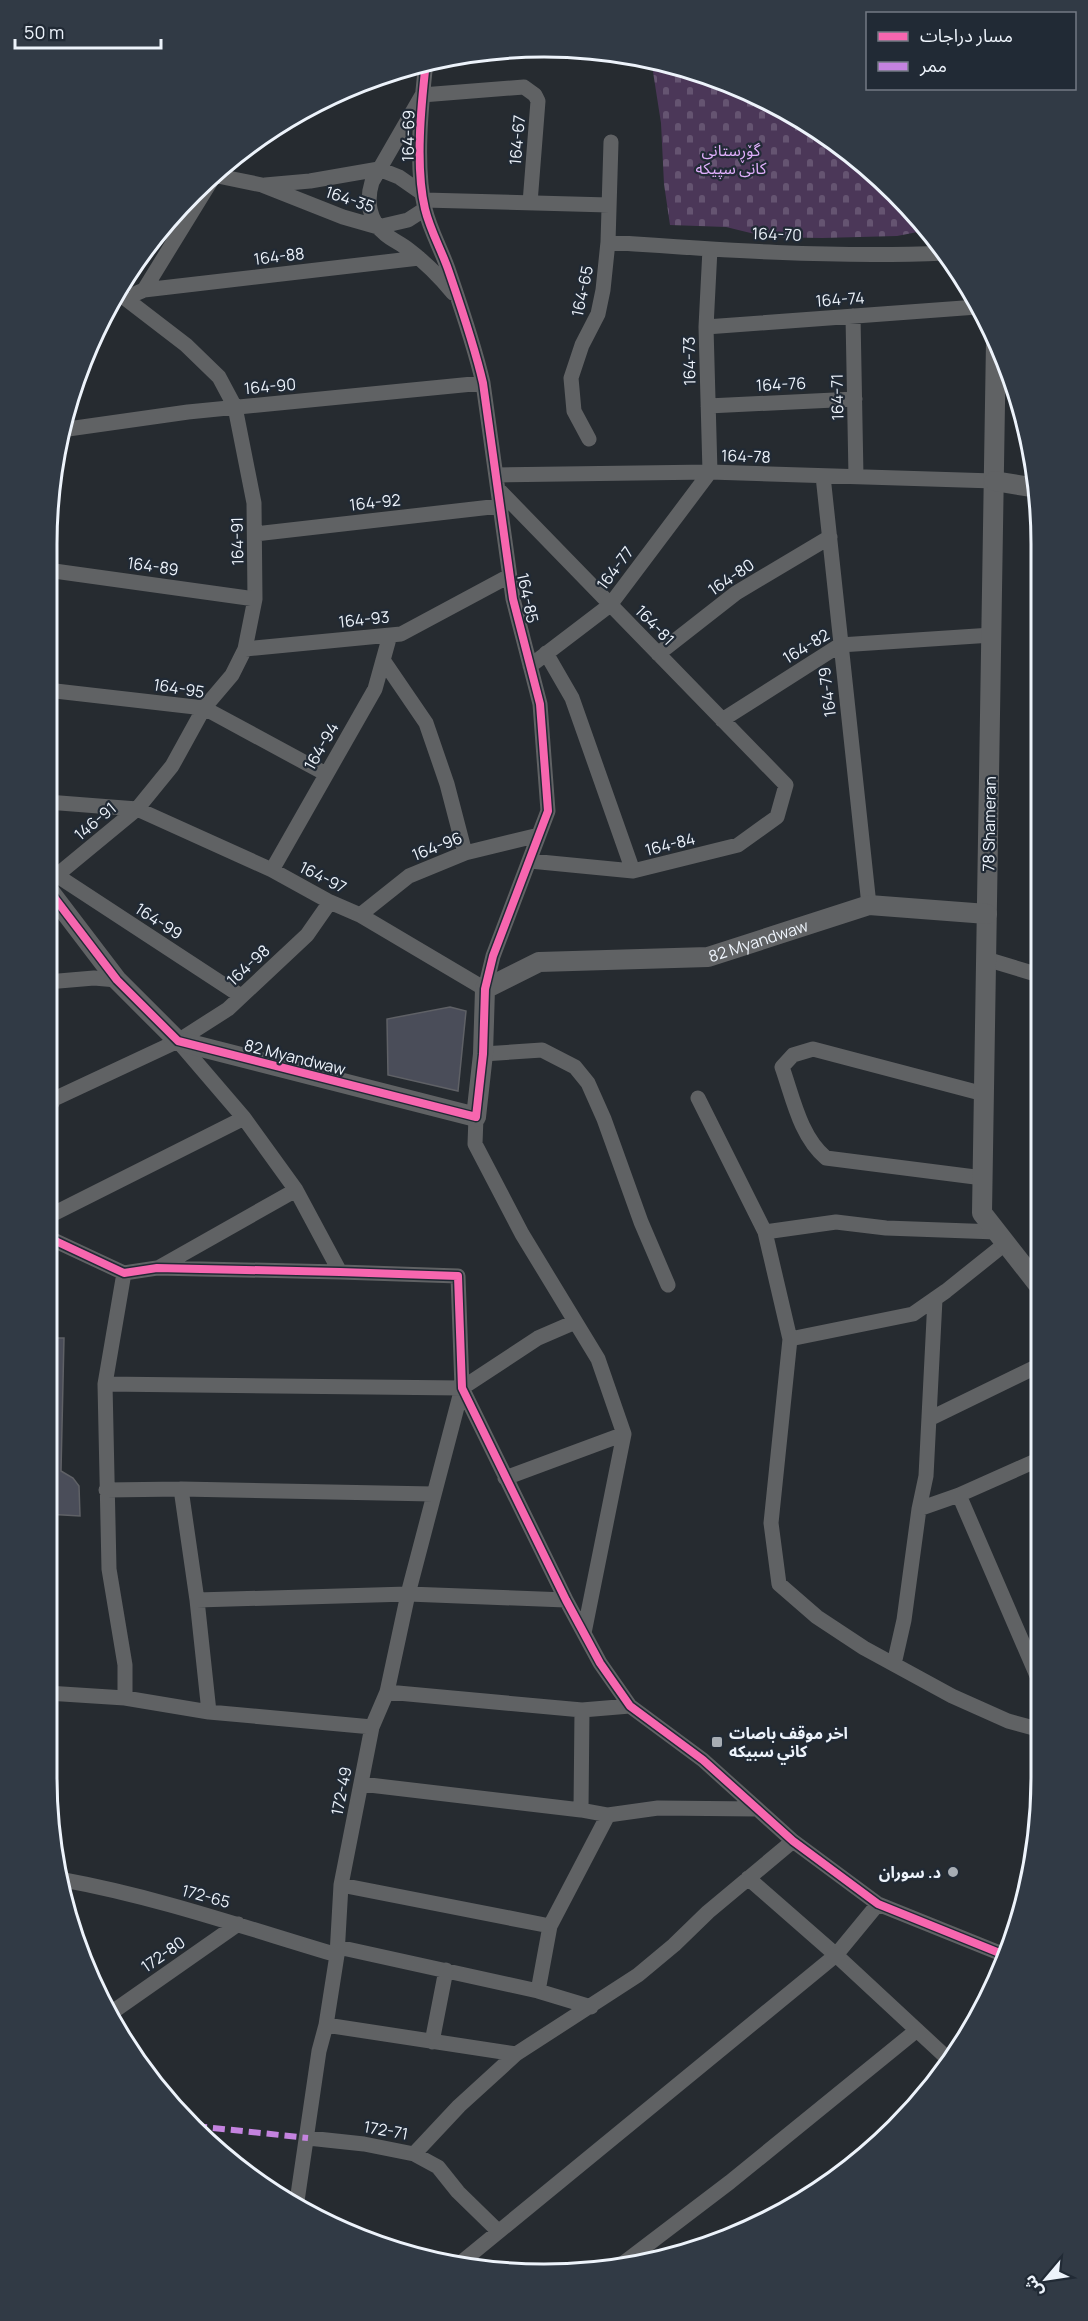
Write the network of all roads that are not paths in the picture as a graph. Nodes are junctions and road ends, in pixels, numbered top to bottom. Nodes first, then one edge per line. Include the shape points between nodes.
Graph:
1 (425, 72) edge
2 (422, 95) junction
3 (611, 142) dead end
4 (379, 170) junction
5 (223, 178) edge
6 (262, 185) junction
7 (424, 201) junction
8 (530, 203) junction
9 (196, 204) edge
10 (609, 205) junction
11 (378, 227) junction
12 (608, 242) junction
13 (710, 249) junction
14 (934, 253) edge
15 (419, 258) junction
16 (144, 290) junction
17 (125, 295) edge
18 (123, 298) edge
19 (457, 298) junction
20 (970, 308) edge
21 (853, 316) junction
22 (706, 327) junction
23 (996, 362) edge
24 (483, 383) junction
25 (855, 399) junction
26 (708, 406) junction
27 (235, 407) junction
28 (71, 429) edge
29 (589, 439) dead end
30 (710, 472) junction
31 (823, 476) junction
32 (856, 477) junction
33 (994, 481) junction
34 (497, 482) junction
35 (1028, 486) edge
36 (500, 506) junction
37 (255, 534) junction
38 (830, 537) junction
39 (57, 572) edge
40 (509, 576) junction
41 (255, 599) junction
42 (610, 604) junction
43 (390, 635) junction
44 (992, 635) junction
45 (840, 645) junction
46 (245, 649) junction
47 (546, 654) junction
48 (658, 654) junction
49 (383, 660) junction
50 (530, 666) junction
51 (57, 691) edge
52 (204, 708) junction
53 (722, 720) junction
54 (326, 774) junction
55 (786, 785) joint
56 (57, 803) edge
57 (137, 809) junction
58 (539, 835) junction
59 (465, 853) junction
60 (530, 861) junction
61 (272, 870) junction
62 (57, 872) edge
63 (633, 872) junction
64 (57, 881) edge
65 (57, 888) edge
66 (330, 902) junction
67 (869, 905) junction
68 (987, 914) junction
69 (360, 915) junction
70 (986, 959) junction
71 (1031, 973) edge
72 (117, 980) junction
73 (57, 981) edge
74 (485, 989) junction
75 (241, 996) junction
76 (178, 1041) junction
77 (483, 1054) junction
78 (984, 1094) junction
79 (57, 1096) edge
80 (698, 1098) dead end
81 (476, 1117) junction
82 (244, 1118) junction
83 (983, 1178) junction
84 (296, 1190) junction
85 (57, 1212) edge
86 (765, 1232) junction
87 (1001, 1238) junction
88 (57, 1242) edge
89 (157, 1268) junction
90 (340, 1272) junction
91 (124, 1273) junction
92 (1031, 1276) edge
93 (668, 1285) dead end
94 (935, 1299) junction
95 (575, 1322) junction
96 (790, 1339) junction
97 (1031, 1369) edge
98 (105, 1384) junction
99 (462, 1388) junction
100 (929, 1419) junction
101 (624, 1434) junction
102 (1031, 1463) edge
103 (505, 1478) junction
104 (181, 1489) junction
105 (106, 1490) junction
106 (433, 1494) junction
107 (959, 1495) junction
108 (919, 1509) junction
109 (408, 1594) junction
110 (197, 1600) junction
111 (566, 1600) junction
112 (584, 1633) junction
113 (1031, 1662) edge
114 (894, 1664) junction
115 (387, 1692) junction
116 (57, 1694) edge
117 (125, 1698) junction
118 (630, 1706) junction
119 (582, 1710) junction
120 (209, 1712) junction
121 (372, 1727) junction
122 (1031, 1727) edge
123 (361, 1784) junction
124 (757, 1809) junction
125 (581, 1810) junction
126 (608, 1815) junction
127 (794, 1841) junction
128 (748, 1878) junction
129 (68, 1881) edge
130 (340, 1885) junction
131 (878, 1904) junction
132 (238, 1924) junction
133 (550, 1926) junction
134 (338, 1951) junction
135 (998, 1952) edge
136 (836, 1955) junction
137 (446, 1970) junction
138 (538, 1991) junction
139 (591, 2007) junction
140 (116, 2009) edge
141 (326, 2025) junction
142 (917, 2030) junction
143 (432, 2042) junction
144 (516, 2054) junction
145 (944, 2055) edge
146 (308, 2138) junction
147 (414, 2154) junction
148 (299, 2198) edge
149 (498, 2231) junction
150 (633, 2256) edge
151 (466, 2258) edge

1 - 2 street, 164-69
2 - 4 street, 164-69
2 - 7 street, 164-69 via 420,174
2 - 8 street, 164-67 via 524,87 536,95
3 - 10 street, 164-65
4 - 6 street, 164-35
4 - 7 street via 399,177
4 - 11 street, 164-69 via 369,200
5 - 6 street, 164-35
6 - 11 street, 164-35
7 - 8 street
7 - 11 street, 164-35 via 408,220
7 - 19 street, 164-85
8 - 10 street
9 - 16 street
10 - 12 street, 164-65
11 - 15 street, 164-85
12 - 13 street, 164-70
12 - 29 street, 164-65 via 598,314 571,378 574,411
13 - 14 street, 164-70
13 - 22 street, 164-73
15 - 16 street, 164-88
15 - 19 street, 164-85
16 - 17 street
18 - 27 street, 164-91 via 186,345 219,377
19 - 24 street, 164-85
20 - 21 street, 164-74
21 - 22 street, 164-74
21 - 25 street, 164-71
22 - 26 street, 164-73
23 - 33 street, 78 Shameran
24 - 27 street, 164-90
24 - 34 street, 164-85
25 - 26 street, 164-76
25 - 32 street, 164-71
26 - 30 street, 164-73
27 - 28 street, 164-90
27 - 37 street, 164-91 via 254,503
30 - 31 street, 164-78
30 - 34 street, 164-78
30 - 42 street, 164-77
31 - 32 street, 164-78
31 - 38 street, 164-79
32 - 33 street, 164-78
33 - 35 street
33 - 44 street, 78 Shameran
34 - 36 street, 164-85
34 - 42 street, 164-81
36 - 37 street, 164-92
36 - 40 street, 164-85
37 - 41 street, 164-91
38 - 45 street, 164-79
38 - 48 street, 164-80 via 736,593
39 - 41 street, 164-89
40 - 43 street, 164-93 via 401,634
40 - 50 street, 164-85
41 - 46 street, 164-91
42 - 47 street, 164-77
42 - 48 street, 164-81
43 - 46 street, 164-93
43 - 49 street, 164-94
44 - 45 street, 164-82
44 - 68 street, 78 Shameran
45 - 53 street, 164-82
45 - 67 street, 164-79
46 - 52 street, 164-91 via 232,675
47 - 50 street, 164-77
47 - 63 street via 572,698
48 - 53 street, 164-81
49 - 54 street, 164-94 via 375,689
49 - 59 street via 426,723
50 - 58 street, 164-85 via 540,704 548,811
51 - 52 street, 164-95
52 - 54 street, 164-95
52 - 57 street, 164-91 via 172,766
53 - 55 street, 164-81
54 - 61 street, 164-94
55 - 63 street, 164-84 via 777,817 738,845
56 - 57 street, 164-97
57 - 61 street, 164-97
57 - 62 street, 146-91
58 - 59 street, 164-96
58 - 60 street, 164-85
59 - 69 street, 164-96 via 409,876
60 - 63 street, 164-84
60 - 74 street, 164-85 via 493,956
61 - 66 street, 164-97
64 - 75 street, 164-99
65 - 72 street
66 - 69 street, 164-97
66 - 75 street, 164-98 via 307,935
67 - 68 street, 82 Myandwaw
67 - 74 street, 82 Myandwaw via 708,957 539,963
68 - 70 street, 78 Shameran
69 - 74 street, 164-97
70 - 71 street
70 - 78 street, 78 Shameran
72 - 73 street
72 - 76 street
74 - 77 street
75 - 76 street, 164-98 via 228,1009
76 - 79 street, 164-98
76 - 81 street, 82 Myandwaw
76 - 82 street
77 - 81 street
77 - 93 street via 542,1050 575,1066 588,1083 604,1119
78 - 83 street, 78 Shameran
78 - 83 street via 813,1049 794,1055 782,1067 808,1137 826,1158
80 - 86 street
81 - 95 street via 475,1144 522,1234
82 - 84 street
82 - 85 street
83 - 87 street, 78 Shameran via 982,1213
84 - 89 street
84 - 90 street
86 - 87 street via 836,1222
86 - 96 street
87 - 92 street, 78 Shameran
87 - 94 street
88 - 91 street
89 - 90 street
89 - 91 street
90 - 99 street via 458,1276
91 - 98 street
94 - 96 street via 913,1314
94 - 100 street
95 - 99 street via 538,1338
95 - 101 street via 598,1359
96 - 114 street via 771,1523 779,1584 817,1617
97 - 100 street
98 - 99 street
98 - 105 street
99 - 103 street
99 - 106 street, 172-49
100 - 108 street via 926,1476
101 - 103 street
101 - 112 street
102 - 107 street
103 - 111 street
104 - 105 street
104 - 106 street
104 - 110 street
105 - 117 street via 109,1569 125,1665
106 - 109 street, 172-49
107 - 108 street
107 - 113 street
108 - 114 street
109 - 110 street
109 - 111 street
109 - 115 street, 172-49
110 - 120 street
111 - 112 street
112 - 118 street
114 - 122 street via 952,1696
115 - 119 street
115 - 121 street, 172-49
116 - 117 street
117 - 120 street
118 - 119 street
118 - 124 street via 703,1760
119 - 125 street
120 - 121 street
121 - 123 street, 172-49
123 - 125 street
123 - 130 street, 172-49
124 - 126 street via 658,1808
124 - 127 street
125 - 126 street
126 - 133 street
127 - 128 street
127 - 131 street
128 - 136 street
128 - 139 street via 638,1975
129 - 132 street, 172-65
130 - 133 street
130 - 134 street, 172-49
131 - 135 street
131 - 136 street
132 - 134 street, 172-65
132 - 140 street, 172-80
133 - 138 street
134 - 137 street, 172-65
134 - 141 street, 172-49
136 - 142 street
136 - 149 street
137 - 138 street, 172-65
137 - 143 street
138 - 139 street, 172-65
139 - 144 street
141 - 143 street
141 - 146 street, 172-49
142 - 145 street
142 - 150 street
143 - 144 street
144 - 147 street
146 - 147 street, 172-71
146 - 148 street, 172-49
147 - 149 street, 172-71 via 438,2167
149 - 151 street

